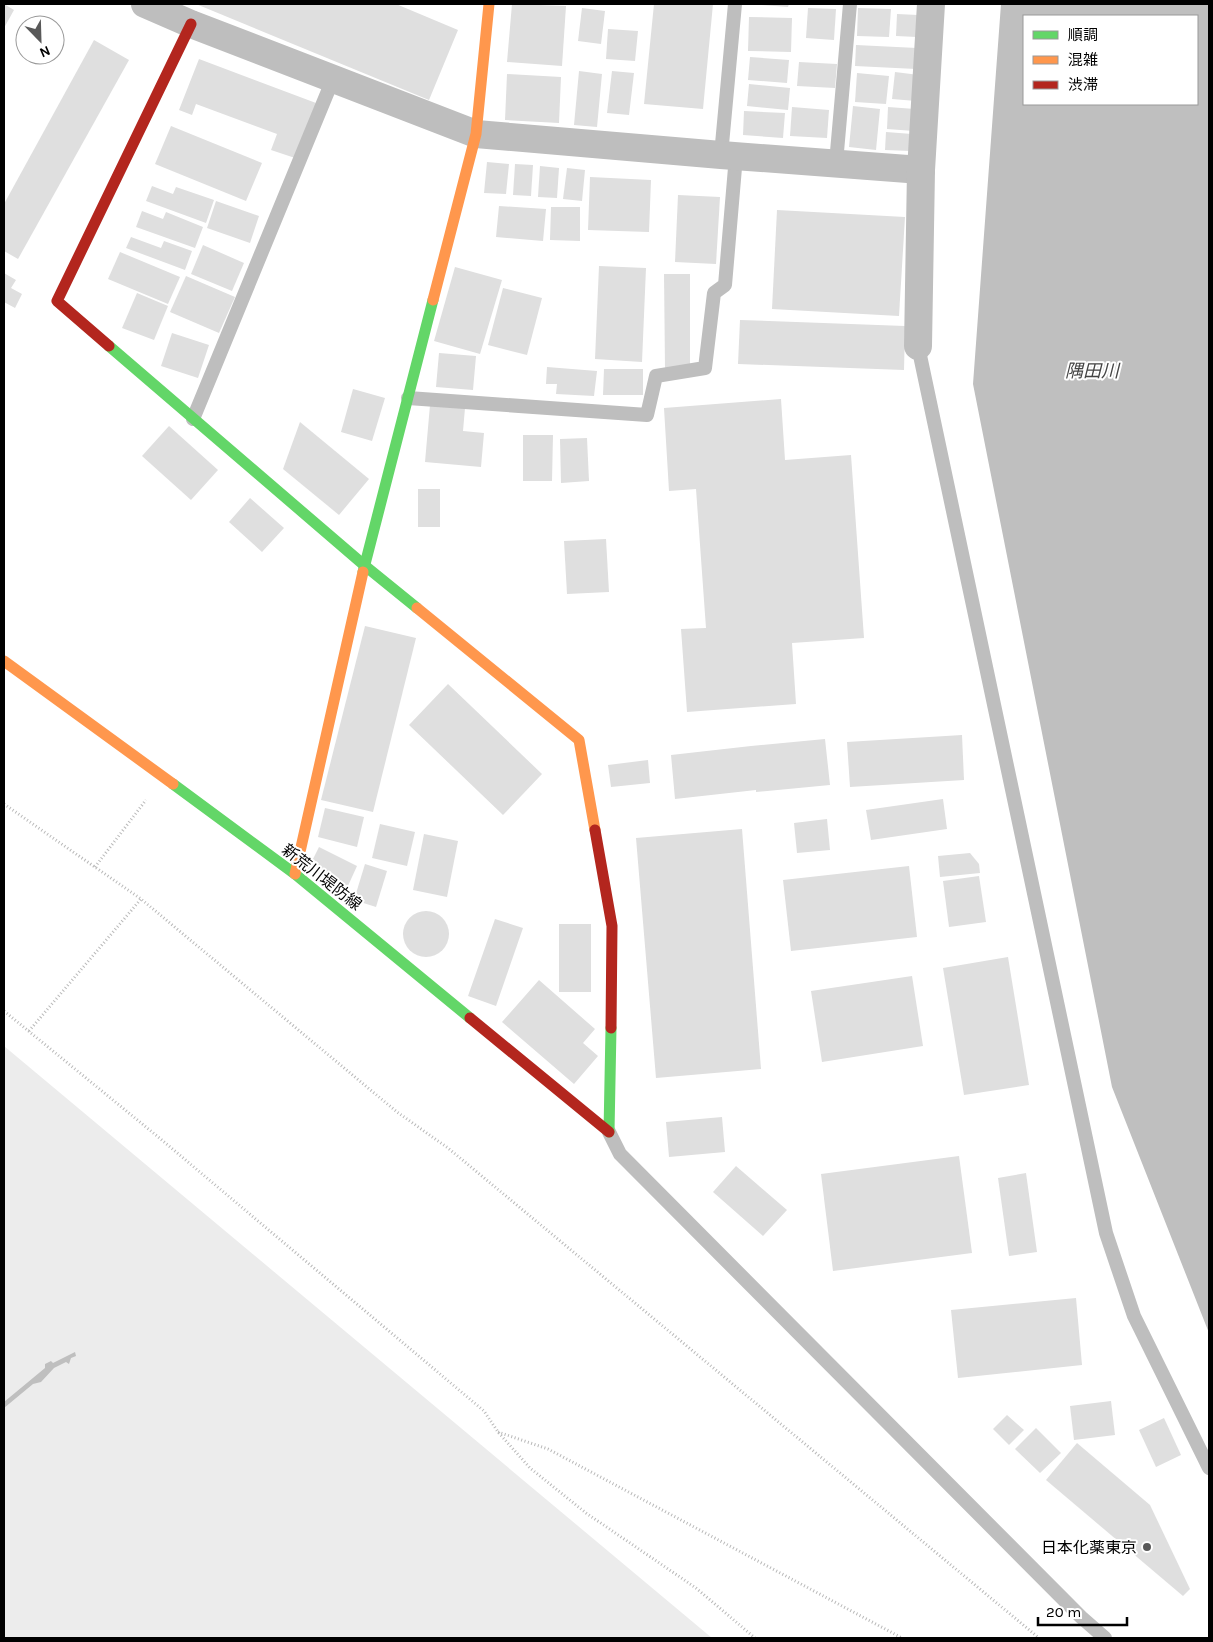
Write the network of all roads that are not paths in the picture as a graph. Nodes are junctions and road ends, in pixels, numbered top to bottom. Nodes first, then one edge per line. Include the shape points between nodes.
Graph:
1 (145, 4) edge
2 (488, 4) edge
3 (735, 4) edge
4 (850, 4) edge
5 (931, 4) edge
6 (190, 24) junction
7 (333, 79) junction
8 (476, 134) junction
9 (729, 156) junction
10 (836, 163) junction
11 (921, 170) junction
12 (918, 346) joint
13 (408, 398) junction
14 (193, 418) junction
15 (364, 565) junction
16 (4, 661) edge
17 (294, 874) junction
18 (609, 1132) junction
19 (1209, 1468) edge
20 (1105, 1638) edge

1 - 6 street
2 - 8 street
3 - 9 lane
4 - 10 lane
5 - 11 street
6 - 7 street
6 - 14 street via 57,302
7 - 8 street
7 - 14 lane
8 - 9 street
8 - 13 street
9 - 10 street
9 - 13 lane via 725,285 714,292 705,368 656,376 647,415
10 - 11 street
11 - 12 street
12 - 19 lane via 1106,1233 1134,1316
13 - 15 street
14 - 15 street
15 - 17 street
15 - 18 street via 579,740 612,926
16 - 17 street, 新荒川堤防線
17 - 18 street, 新荒川堤防線
18 - 20 lane via 620,1154

